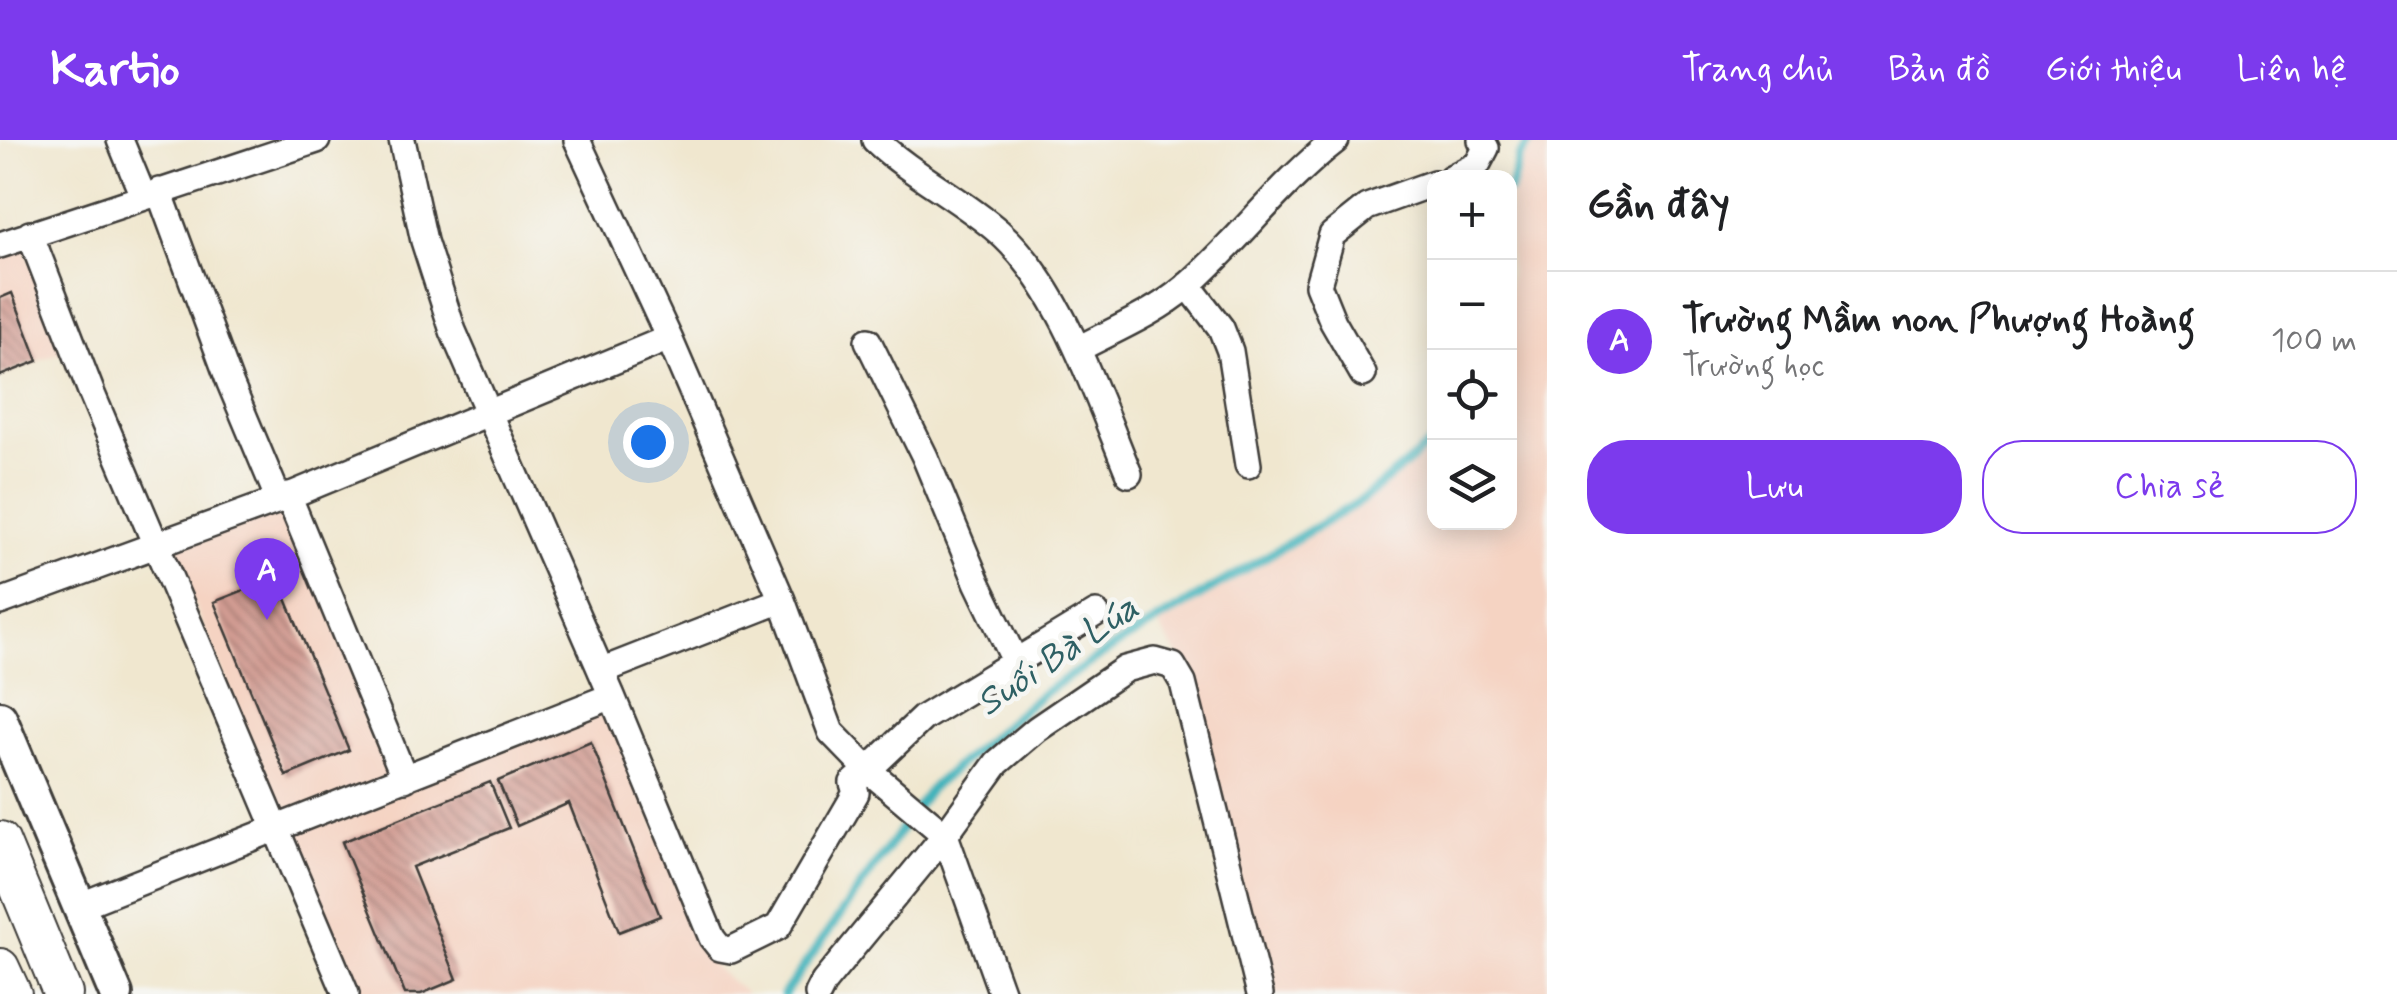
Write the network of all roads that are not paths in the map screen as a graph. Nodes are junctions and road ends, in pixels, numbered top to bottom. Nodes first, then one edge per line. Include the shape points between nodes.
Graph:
1 (120, 140) edge
2 (317, 140) edge
3 (402, 140) edge
4 (576, 140) edge
5 (875, 140) edge
6 (1336, 140) edge
7 (1481, 140) edge
8 (1467, 170) edge
9 (1427, 186) edge
10 (151, 194) junction
11 (30, 234) junction
12 (0, 245) edge
13 (1188, 284) junction
14 (669, 338) junction
15 (868, 342) dead end
16 (1078, 349) junction
17 (1363, 374) dead end
18 (489, 415) junction
19 (1248, 465) dead end
20 (1128, 474) dead end
21 (283, 497) junction
22 (158, 544) junction
23 (782, 600) junction
24 (0, 602) edge
25 (1096, 614) dead end
26 (1016, 663) junction
27 (602, 671) junction
28 (612, 696) junction
29 (0, 718) edge
30 (868, 770) junction
31 (405, 779) junction
32 (277, 830) junction
33 (945, 835) junction
34 (0, 841) edge
35 (79, 906) junction
36 (0, 968) edge
37 (12, 994) edge
38 (63, 994) edge
39 (116, 994) edge
40 (346, 994) edge
41 (818, 994) edge
42 (1002, 994) edge
43 (1260, 994) edge

1 - 10 street
2 - 10 street
3 - 18 street via 453,331
4 - 14 street
5 - 16 street via 1001,234
6 - 13 street
7 - 8 street via 1486,148
9 - 17 street via 1367,206 1332,235 1318,285
10 - 11 street
10 - 21 street
11 - 12 street
11 - 22 street
13 - 16 street
13 - 19 street via 1230,351
14 - 18 street
14 - 23 street
15 - 26 street
16 - 20 street
18 - 21 street
18 - 27 street
21 - 22 street
21 - 31 street
22 - 24 street
22 - 32 street
23 - 27 street
23 - 30 street via 831,732
25 - 26 street
26 - 30 street via 923,718
27 - 28 street
28 - 30 street via 720,948 731,950 778,927 856,794 853,783
28 - 31 street
29 - 35 main road
30 - 33 street
31 - 32 street
32 - 35 street
32 - 40 street
33 - 41 street
33 - 42 street
33 - 43 street via 997,763 1052,719 1125,669 1155,660 1174,666
34 - 38 highway
35 - 39 main road
36 - 37 highway

